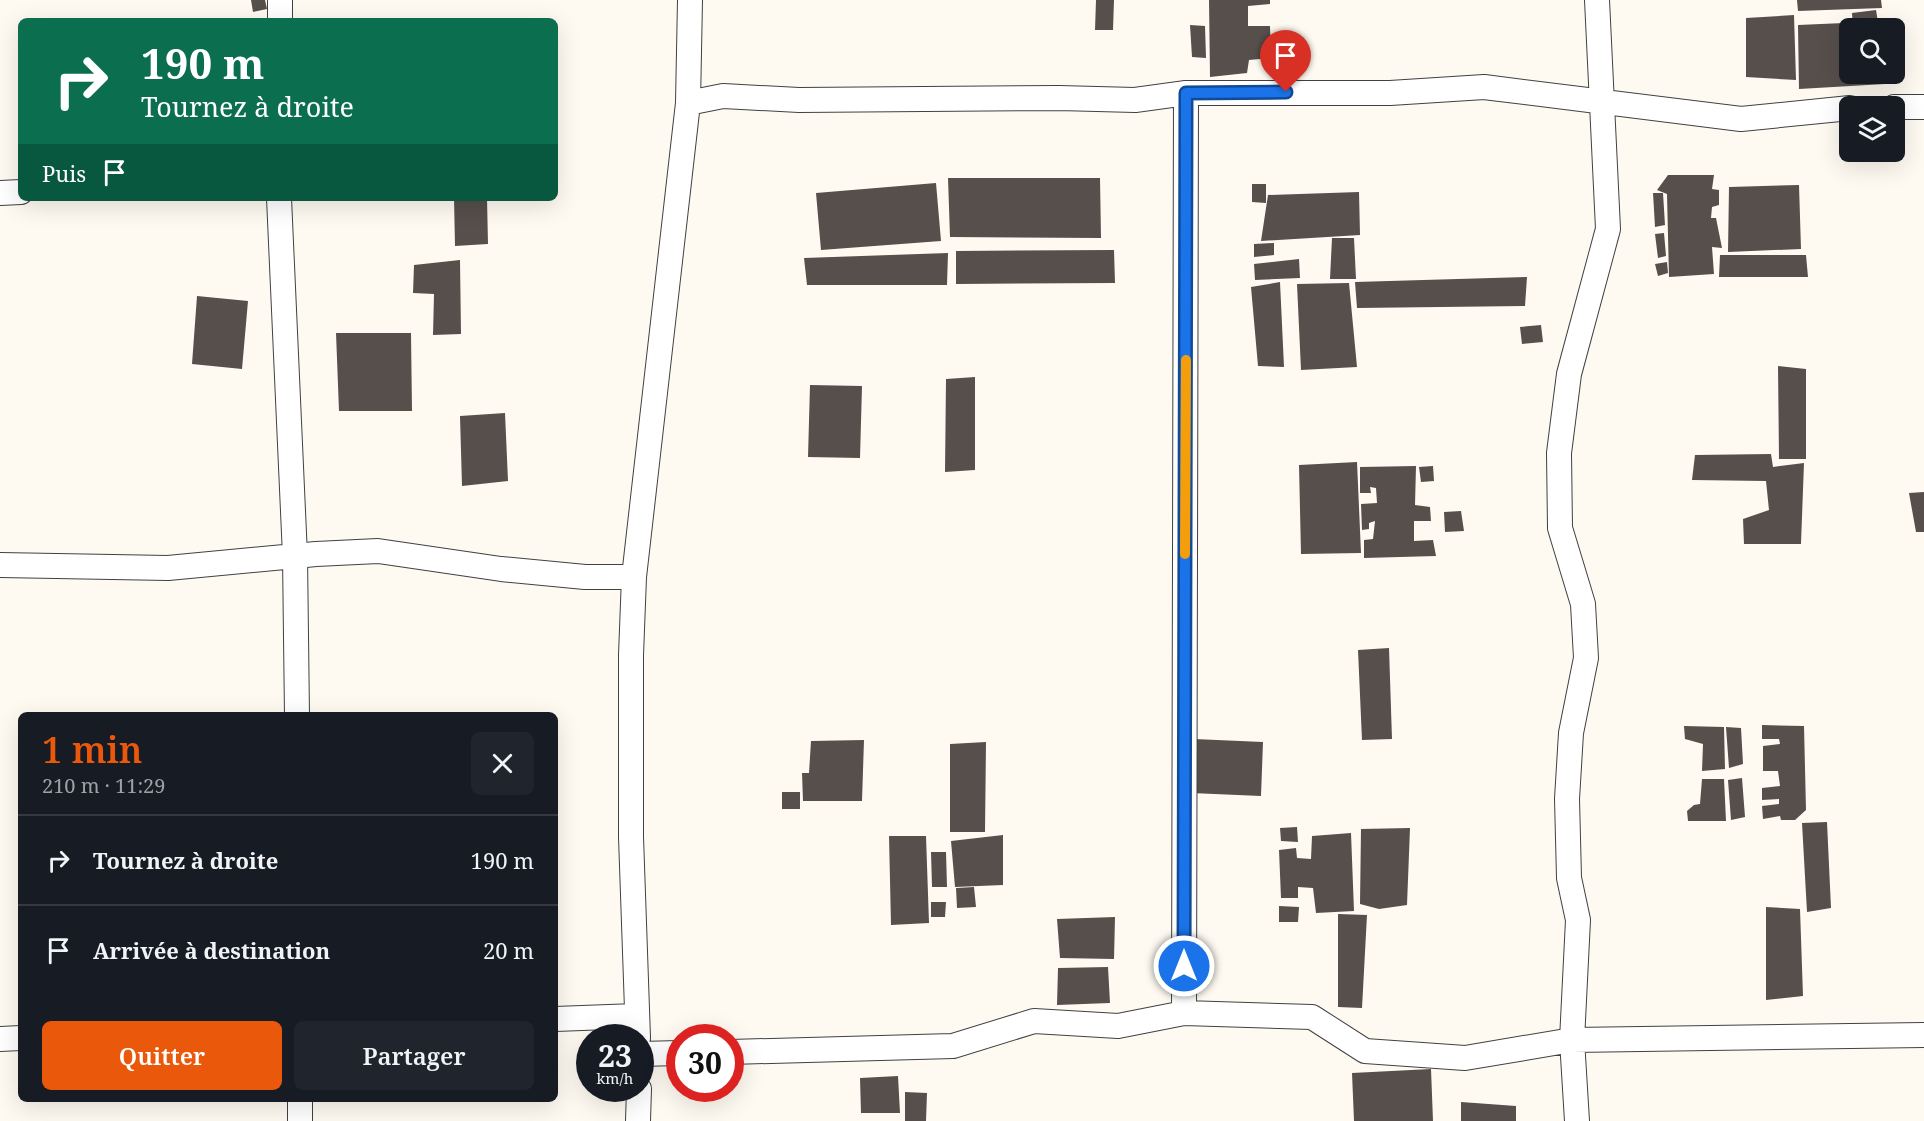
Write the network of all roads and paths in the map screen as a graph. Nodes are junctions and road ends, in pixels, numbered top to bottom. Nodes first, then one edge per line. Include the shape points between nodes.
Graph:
1 (280, 0) edge
2 (690, 0) edge
3 (1597, 0) edge
4 (280, 18) edge
5 (1186, 93) junction
6 (1604, 101) junction
7 (688, 104) junction
8 (1905, 107) edge
9 (1924, 107) edge
10 (1839, 109) edge
11 (18, 192) edge
12 (0, 193) edge
13 (279, 201) edge
14 (295, 556) junction
15 (0, 565) edge
16 (634, 577) junction
17 (297, 712) edge
18 (1184, 1013) junction
19 (558, 1019) edge
20 (606, 1024) edge
21 (637, 1024) edge
22 (1924, 1035) edge
23 (18, 1038) edge
24 (0, 1039) edge
25 (1572, 1040) junction
26 (744, 1052) edge
27 (300, 1102) edge
28 (639, 1102) edge
29 (300, 1121) edge
30 (638, 1121) edge
31 (1577, 1121) edge

1 - 4 street
2 - 7 street
3 - 6 street
5 - 6 street via 1390,93 1484,87
5 - 7 street via 1135,100 799,100 723,96
5 - 18 street
6 - 10 street via 1741,119
6 - 25 street via 1608,229 1569,374 1559,453 1560,528 1583,604 1586,658 1570,732 1567,799 1569,878 1578,920
7 - 16 street
8 - 9 street
11 - 12 street
13 - 14 street
14 - 15 street via 168,568
14 - 16 street via 378,552 511,570
14 - 17 street
16 - 21 street via 631,837
18 - 25 street via 1312,1017 1365,1051 1403,1055 1465,1058
18 - 26 street via 1118,1026 1034,1021 953,1046
19 - 20 street
22 - 25 street
23 - 24 street
25 - 31 street
27 - 29 street
28 - 30 street

